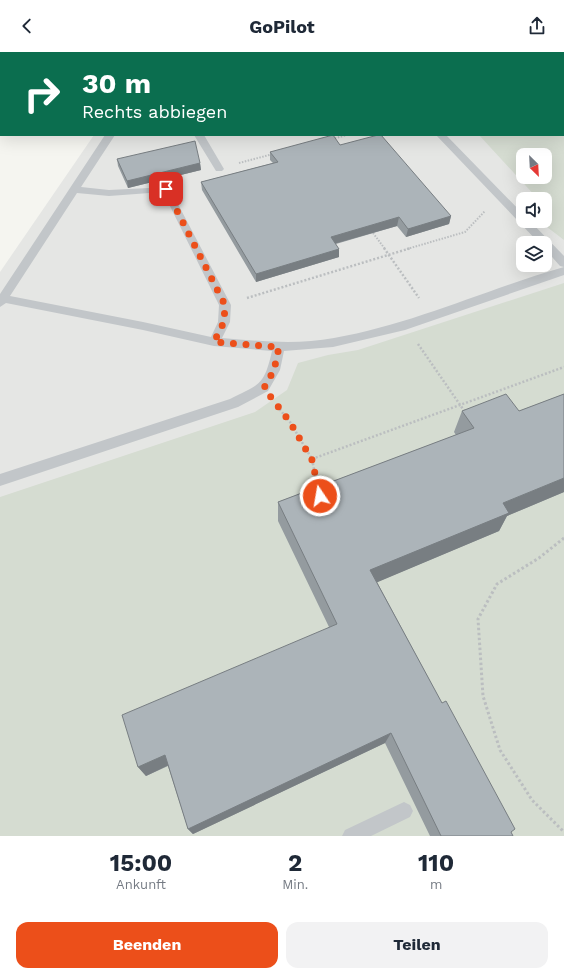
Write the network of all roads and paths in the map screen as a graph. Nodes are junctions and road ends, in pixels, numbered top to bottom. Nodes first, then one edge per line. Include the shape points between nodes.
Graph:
1 (109, 136) edge
2 (200, 136) edge
3 (343, 136) edge
4 (443, 136) edge
5 (332, 139) edge
6 (279, 153) edge
7 (219, 169) joint
8 (75, 189) junction
9 (505, 201) junction
10 (516, 213) edge
11 (530, 228) edge
12 (373, 233) edge
13 (538, 236) edge
14 (552, 250) edge
15 (388, 255) junction
16 (564, 263) edge
17 (564, 271) edge
18 (1, 301) edge
19 (225, 305) junction
20 (432, 316) junction
21 (405, 326) junction
22 (214, 342) junction
23 (279, 347) junction
24 (564, 367) edge
25 (264, 388) junction
26 (460, 405) junction
27 (467, 415) edge
28 (312, 460) junction
29 (0, 480) edge
30 (320, 496) edge
31 (564, 538) edge
32 (404, 811) dead end
33 (564, 832) edge
34 (351, 836) edge

1 - 8 lane
2 - 7 lane
3 - 5 path
4 - 9 lane
6 - 7 path
8 - 18 lane
8 - 19 lane via 127,193 166,189
9 - 10 lane
9 - 15 path via 486,209 465,232
11 - 13 lane
12 - 15 path
14 - 16 lane
15 - 19 path
15 - 20 path
17 - 20 lane
18 - 22 lane via 144,326
19 - 22 lane via 224,322
20 - 21 lane
21 - 23 lane via 333,343
21 - 26 path
22 - 23 lane
23 - 25 lane via 274,370
24 - 26 path
25 - 28 path via 290,422
25 - 29 lane via 234,403
26 - 27 path
26 - 28 path
28 - 30 path
31 - 33 path via 539,558 497,584 478,619 483,696 500,750 532,800
32 - 34 lane

